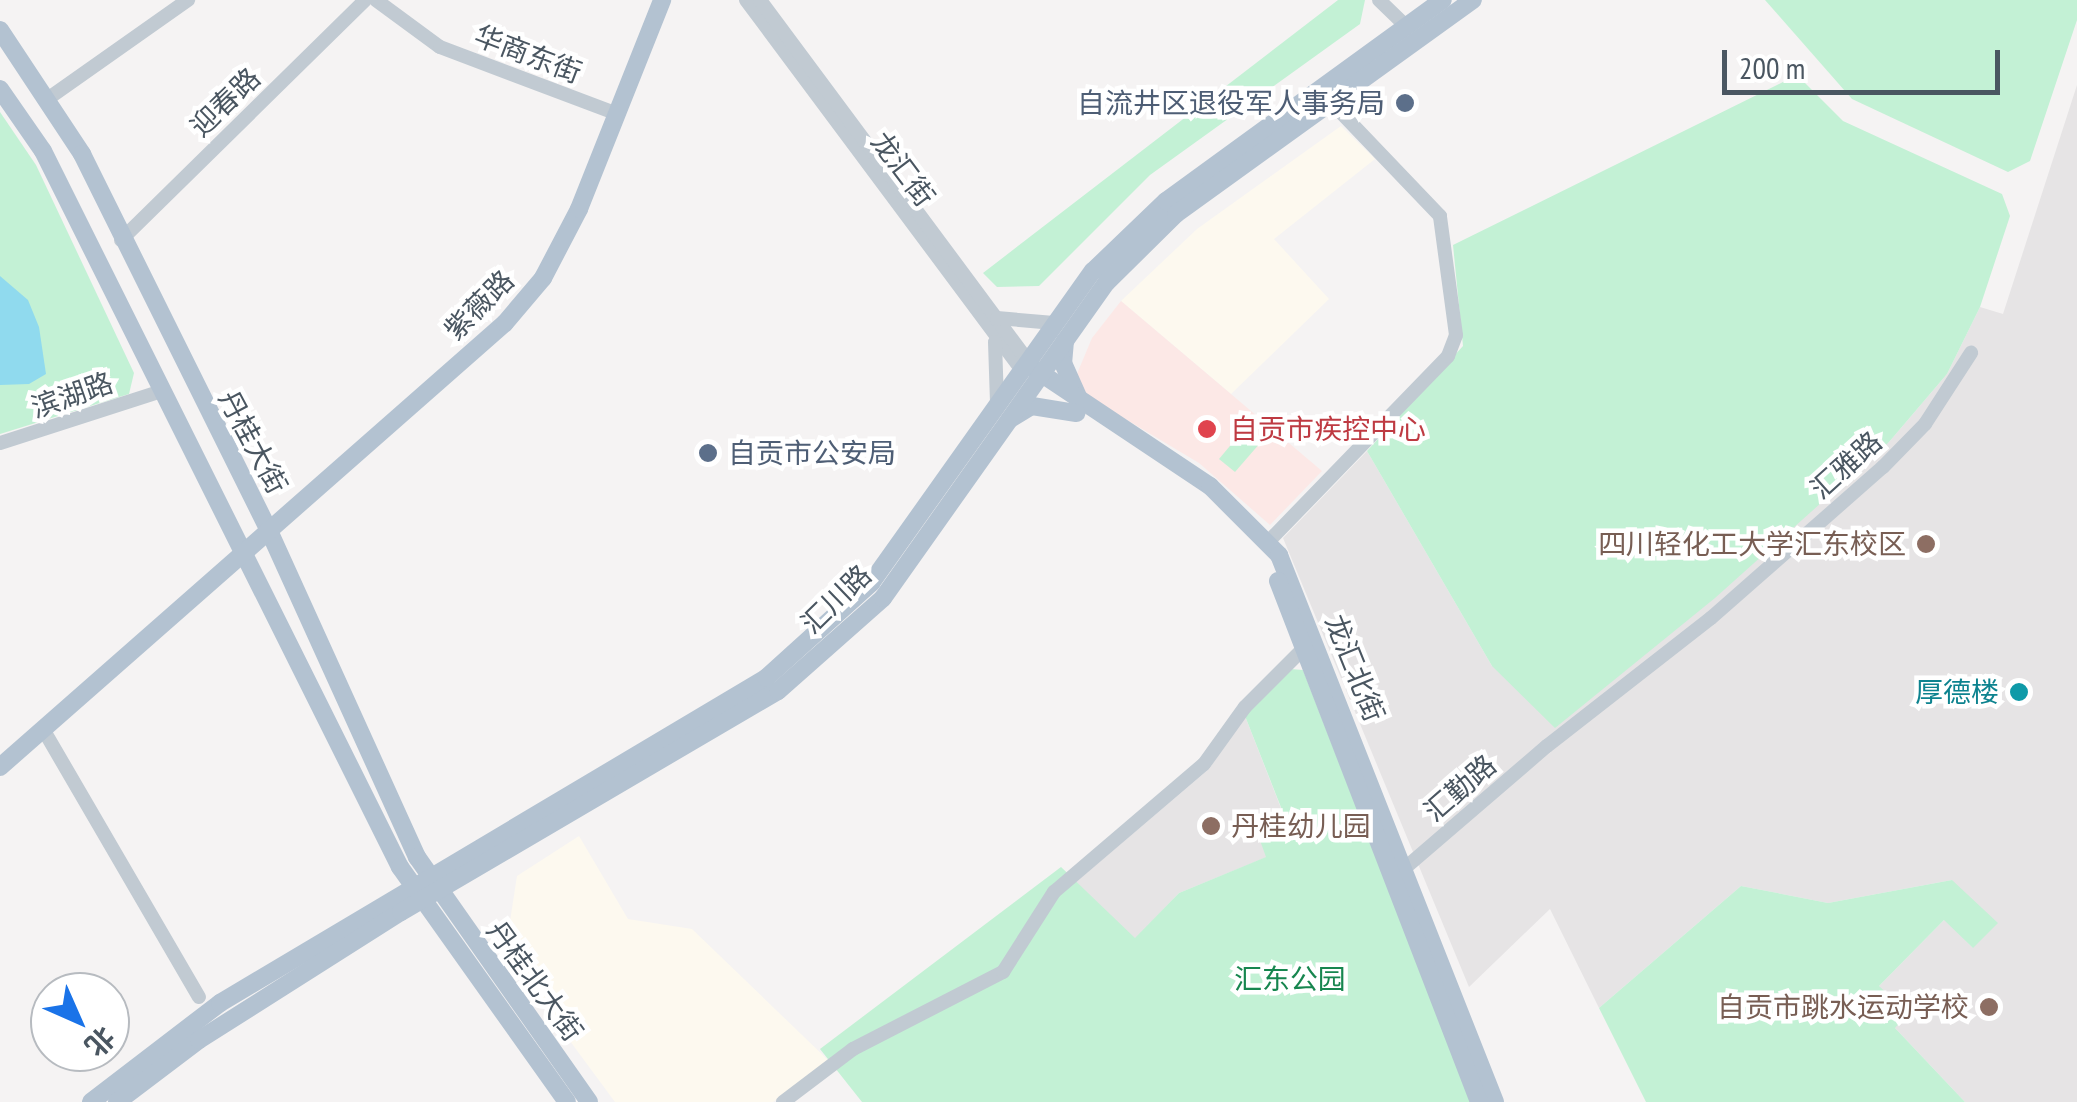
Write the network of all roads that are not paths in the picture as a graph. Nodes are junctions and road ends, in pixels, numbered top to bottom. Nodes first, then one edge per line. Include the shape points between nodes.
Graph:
1 (188, 0) edge
2 (365, 0) edge
3 (376, 0) edge
4 (650, 0) edge
5 (662, 0) edge
6 (746, 0) edge
7 (760, 0) edge
8 (1380, 0) edge
9 (1443, 0) edge
10 (1472, 0) edge
11 (1406, 26) junction
12 (0, 30) edge
13 (0, 89) edge
14 (46, 100) junction
15 (1330, 101) junction
16 (613, 112) junction
17 (121, 240) junction
18 (993, 323) junction
19 (1060, 330) junction
20 (1972, 354) dead end
21 (1029, 371) junction
22 (159, 392) junction
23 (997, 402) junction
24 (1080, 409) junction
25 (1006, 422) junction
26 (0, 443) edge
27 (268, 528) junction
28 (1269, 540) junction
29 (241, 553) junction
30 (1304, 649) junction
31 (43, 729) junction
32 (1547, 746) joint
33 (0, 767) edge
34 (1405, 868) junction
35 (433, 883) junction
36 (410, 885) junction
37 (420, 902) junction
38 (199, 997) dead end
39 (91, 1102) edge
40 (117, 1102) edge
41 (568, 1102) edge
42 (589, 1102) edge
43 (782, 1102) edge
44 (1479, 1102) edge
45 (1495, 1102) edge

1 - 14 street
2 - 17 street, 迎春路
3 - 16 street, 华商东街 via 440,48
4 - 16 main road, 紫薇路
5 - 16 main road, 紫薇路
6 - 18 street, 龙汇街
7 - 18 street, 龙汇街
8 - 11 street
9 - 11 main road, 汇川路
10 - 15 main road, 汇川路
11 - 19 main road, 汇川路 via 1166,201 1093,271
12 - 14 main road, 丹桂大街
13 - 22 main road, 丹桂北大街 via 43,151
14 - 17 main road, 丹桂大街 via 82,154
15 - 19 main road, 汇川路 via 1176,214
15 - 28 street via 1440,216 1456,335 1448,356
16 - 27 main road, 紫薇路 via 543,278 505,322
17 - 27 main road, 丹桂大街
18 - 19 street
18 - 21 street, 龙汇街
18 - 23 street via 1000,352
19 - 21 main road, 汇川路
19 - 24 main road via 1062,363
20 - 32 street, 汇雅路 via 1925,424 1883,466 1711,618
21 - 23 main road, 汇川路
21 - 24 main road, 龙汇北街
21 - 25 main road, 汇川路
22 - 26 street, 滨湖路
22 - 29 main road, 丹桂北大街
23 - 35 main road, 汇川路 via 871,584 766,678
24 - 25 main road via 1032,406
24 - 28 main road, 龙汇北街 via 1210,486
24 - 30 main road, 龙汇北街 via 1227,513 1270,562
25 - 35 main road, 汇川路 via 883,598 778,691
27 - 29 main road, 紫薇路
27 - 35 main road, 丹桂大街 via 398,822
28 - 34 main road, 龙汇北街
29 - 31 main road, 紫薇路
29 - 36 main road, 丹桂北大街
30 - 43 street via 1245,707 1204,764 1054,892 1003,972 853,1049
30 - 44 main road, 龙汇北街
31 - 33 main road, 紫薇路
31 - 38 street
32 - 34 street, 汇勤路
34 - 45 main road, 龙汇北街
35 - 36 main road, 汇川路
35 - 37 main road, 汇川路
35 - 42 main road, 丹桂北大街
36 - 37 main road, 丹桂北大街
36 - 39 main road, 汇川路 via 220,1003
37 - 40 main road, 汇川路 via 231,1018
37 - 41 main road, 丹桂北大街

